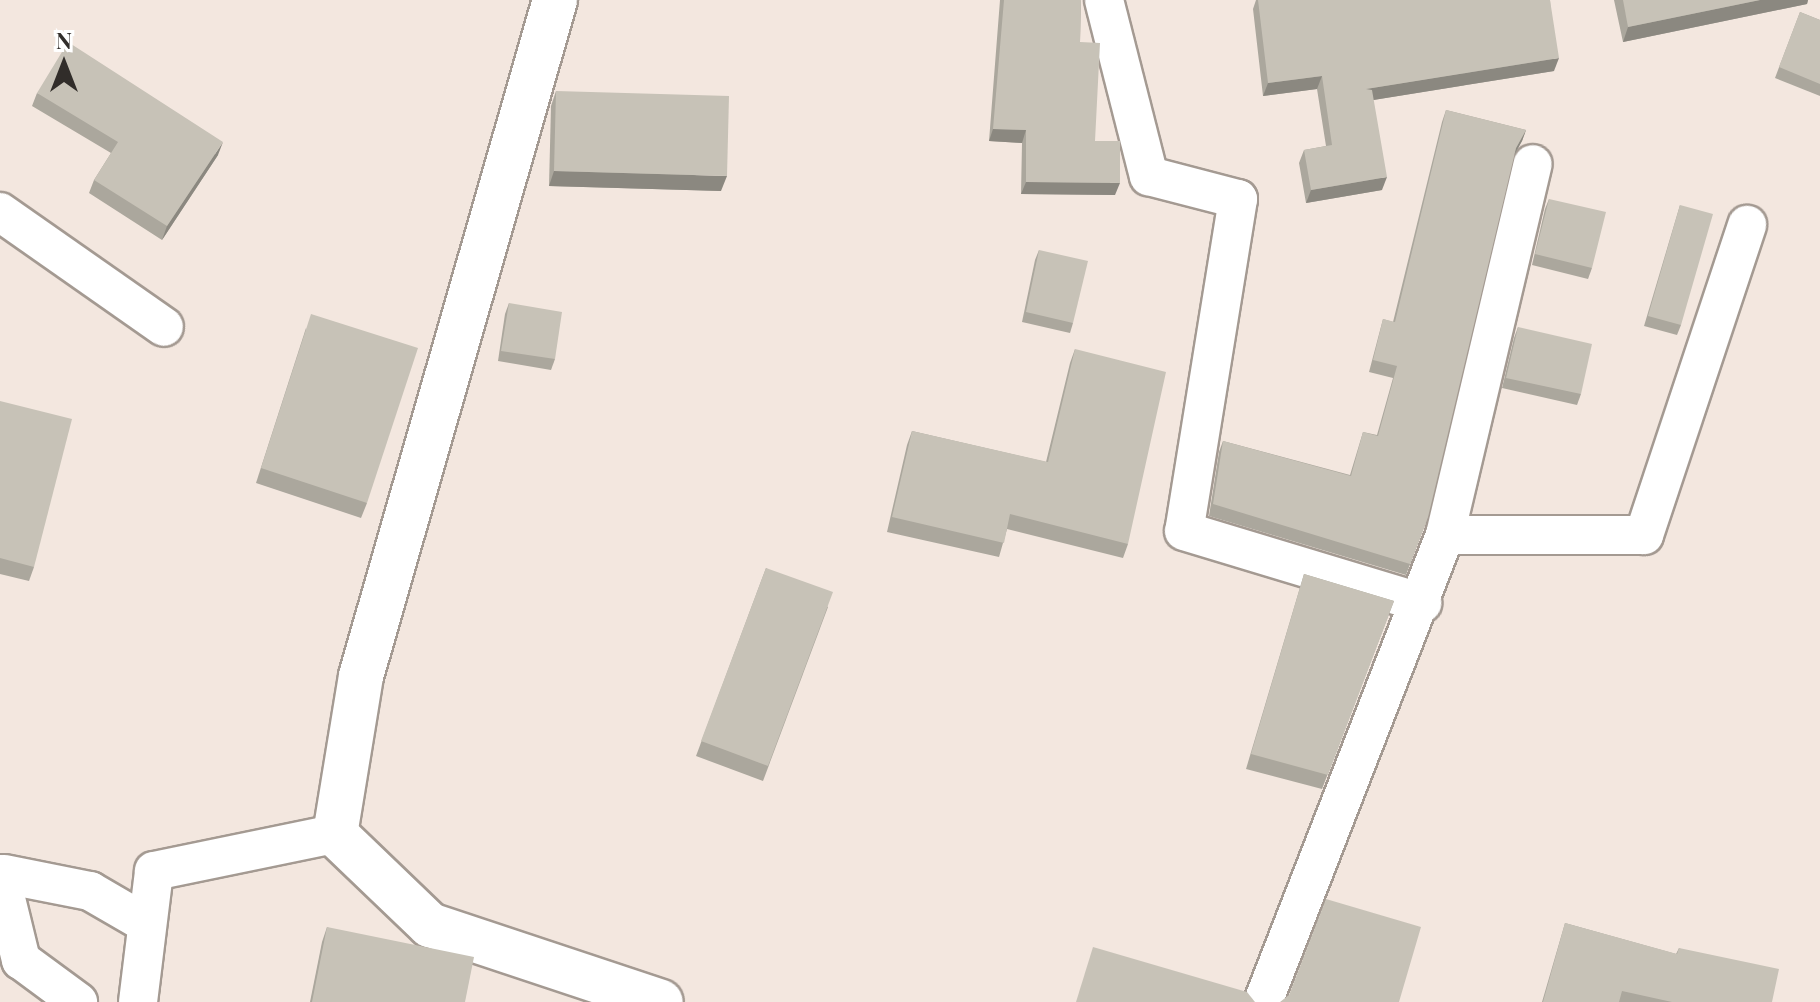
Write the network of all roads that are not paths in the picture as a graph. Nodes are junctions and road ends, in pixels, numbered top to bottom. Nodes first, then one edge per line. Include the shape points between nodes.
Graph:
1 (555, 0) edge
2 (1104, 0) edge
3 (1533, 164) dead end
4 (0, 212) edge
5 (1747, 225) dead end
6 (164, 327) dead end
7 (1445, 535) junction
8 (1422, 603) junction
9 (335, 834) junction
10 (2, 874) edge
11 (147, 924) junction
12 (135, 1001) edge
13 (78, 1002) edge
14 (661, 1002) edge
15 (1263, 1002) edge

1 - 9 main road via 361,676
2 - 8 street via 1149,176 1238,199 1184,531
3 - 7 street
4 - 6 street
5 - 7 street via 1644,535
7 - 8 street
8 - 15 street
9 - 11 street via 154,871
9 - 14 main road via 430,925
10 - 11 street via 90,891
10 - 13 street via 21,960
11 - 12 street

